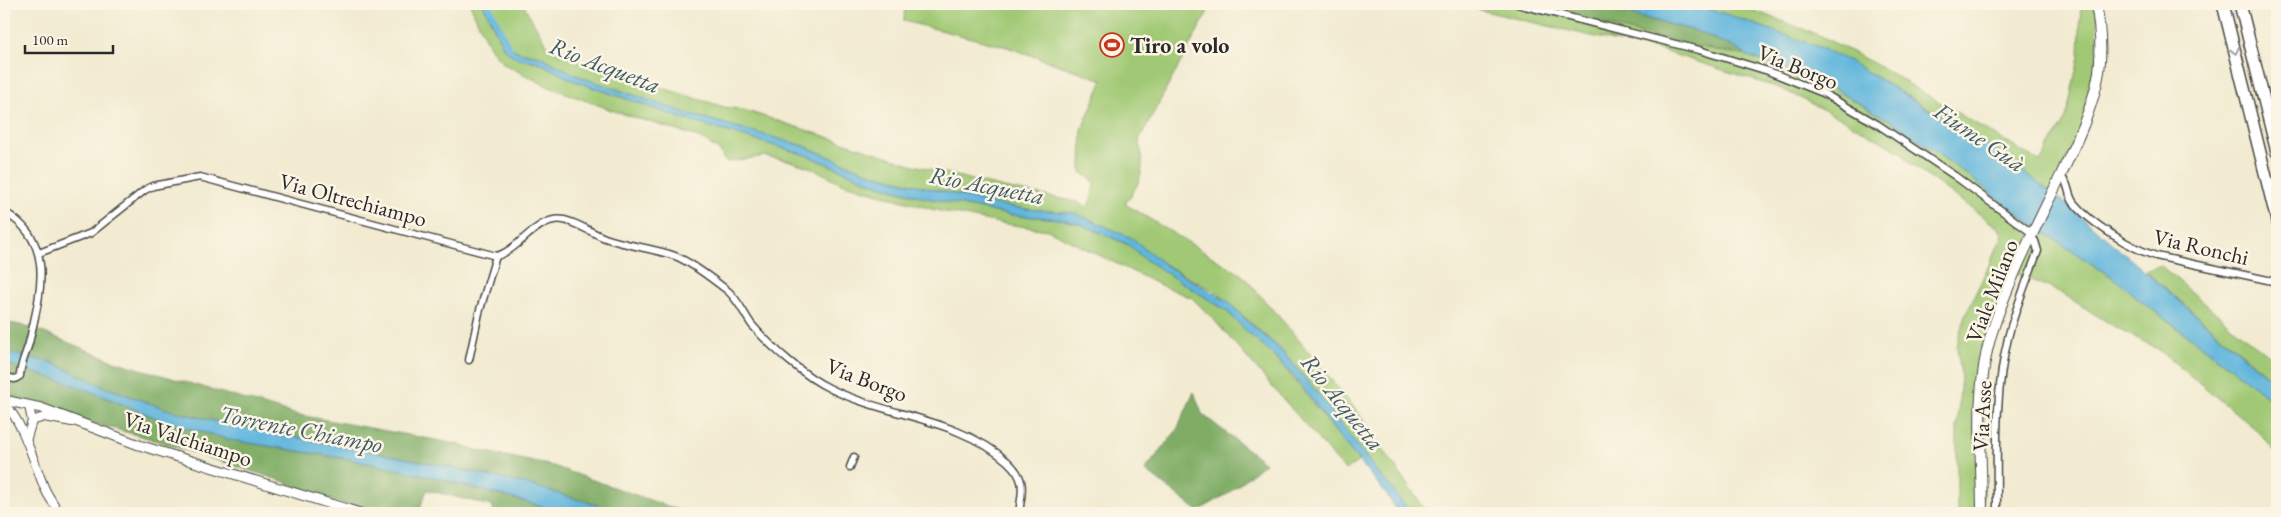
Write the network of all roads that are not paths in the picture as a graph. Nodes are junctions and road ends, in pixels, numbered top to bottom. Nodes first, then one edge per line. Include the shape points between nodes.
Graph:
1 (1517, 4) edge
2 (2096, 4) edge
3 (2223, 4) edge
4 (2240, 4) edge
5 (2277, 152) edge
6 (2060, 177) junction
7 (4, 212) edge
8 (2277, 221) edge
9 (2033, 235) junction
10 (40, 253) junction
11 (496, 256) junction
12 (2277, 282) edge
13 (469, 360) dead end
14 (4, 377) edge
15 (4, 400) edge
16 (4, 406) edge
17 (28, 406) junction
18 (32, 421) junction
19 (18, 422) junction
20 (85, 425) junction
21 (26, 441) junction
22 (854, 456) dead end
23 (850, 467) dead end
24 (59, 513) edge
25 (360, 513) edge
26 (1019, 513) edge
27 (1982, 513) edge
28 (1997, 513) edge

1 - 9 street, Via Borgo via 1699,50 1768,71 1823,94 1877,124 1947,171
2 - 6 main road, Viale Milano via 2101,48 2099,73 2086,120
3 -> 8 highway
4 - 5 highway
6 - 9 main road, Viale Milano
6 - 12 street, Via Ronchi via 2067,183 2073,203 2138,250
7 - 10 street via 22,226
9 - 27 main road, Viale Milano via 1996,318 1986,358 1982,407
9 - 28 street, Via Asse via 2038,251 2012,324 2002,370 1997,428
10 - 11 street, Via Oltrechiampo via 91,232 153,186 200,177
10 - 14 street via 40,290 20,376 15,379
11 - 13 street
11 - 26 street, Via Borgo via 546,223 558,219 594,234 682,259 728,292 761,334 818,382 853,398 966,436 1007,462 1017,472 1023,487
15 - 17 main road, Via Valchiampo
16 - 19 street via 13,412
17 - 18 street
17 - 19 street
17 - 20 main road, Via Valchiampo
18 - 20 street via 44,417
18 - 21 street
19 - 21 street
20 - 25 main road, Via Valchiampo via 139,445
21 - 24 street via 46,491
22 - 23 street

